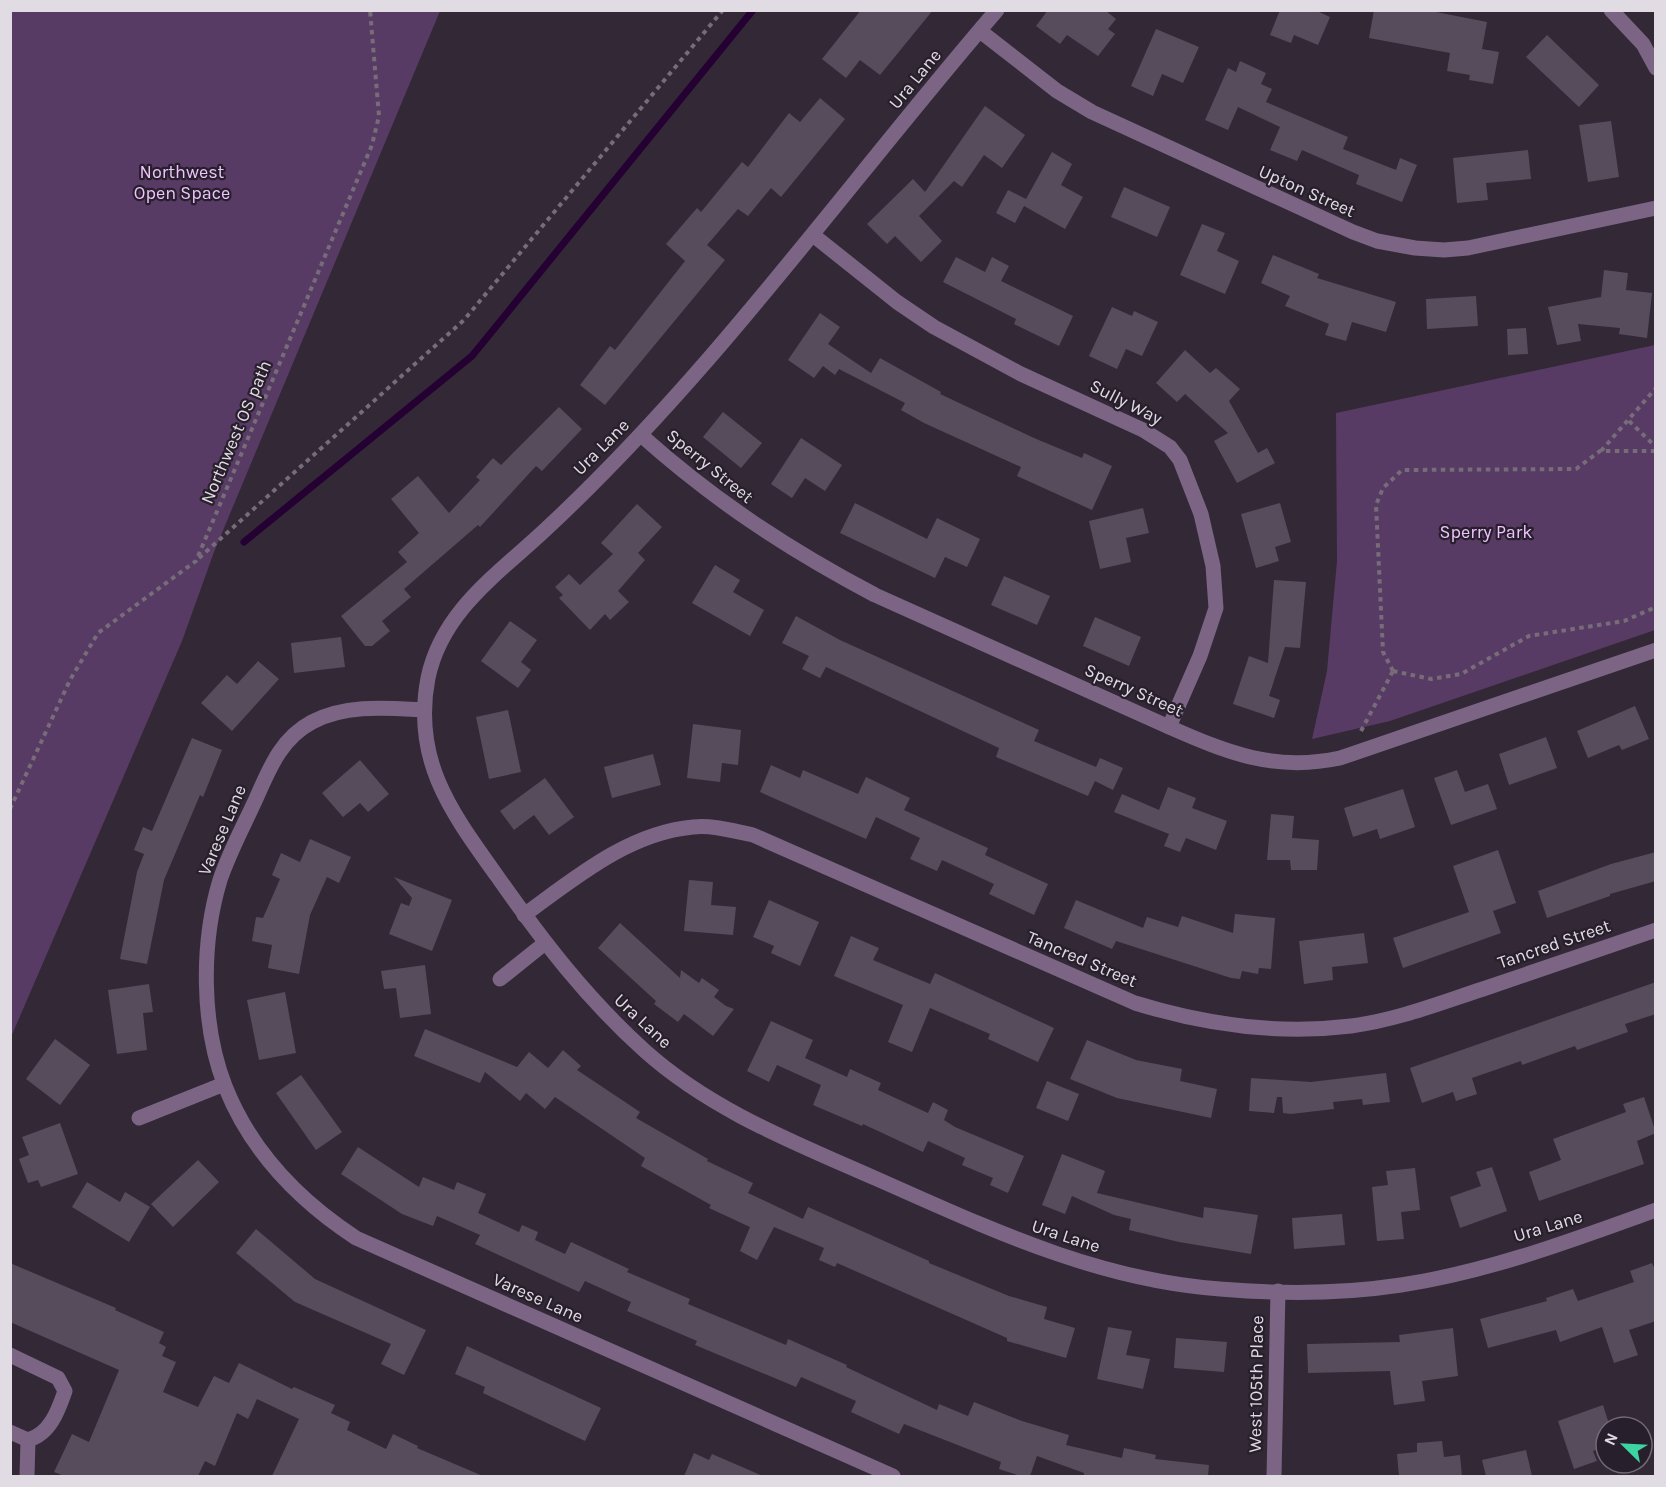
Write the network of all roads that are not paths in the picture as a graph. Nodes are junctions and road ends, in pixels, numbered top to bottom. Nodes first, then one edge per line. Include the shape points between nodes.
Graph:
1 (997, 10) edge
2 (1611, 10) edge
3 (980, 31) junction
4 (1656, 68) edge
5 (1656, 208) edge
6 (813, 235) junction
7 (642, 436) junction
8 (1656, 650) edge
9 (424, 710) junction
10 (1169, 727) junction
11 (524, 915) junction
12 (1656, 930) edge
13 (545, 944) junction
14 (500, 979) dead end
15 (224, 1084) junction
16 (139, 1118) dead end
17 (1656, 1210) edge
18 (1278, 1291) junction
19 (10, 1355) edge
20 (10, 1432) edge
21 (28, 1440) junction
22 (27, 1476) edge
23 (893, 1476) edge
24 (1274, 1476) edge

1 - 3 street, Ura Lane
2 - 4 street via 1643,44
3 - 5 street, Upton Street via 1057,91 1092,112 1377,241 1444,250 1468,248
3 - 6 street, Ura Lane
6 - 7 street, Ura Lane
6 - 10 street, Sully Way via 934,327 1019,373 1143,430 1170,447 1180,460 1201,514 1213,566 1216,608
7 - 9 street, Ura Lane via 465,603 441,639
7 - 10 street, Sperry Street via 751,524 829,571
8 - 10 street, Sperry Street via 1315,764 1268,762 1215,748
9 - 11 street, Ura Lane via 436,780 454,816
9 - 15 street, Varese Lane via 363,709 325,717 290,737 272,764 226,862 211,923 208,1001
11 - 12 street, Tancred Street via 605,858 654,835 695,827 722,828 753,835 1135,1003 1221,1025 1282,1029 1353,1026 1403,1016
11 - 13 street, Ura Lane
13 - 14 street
13 - 18 street, Ura Lane via 594,1002 647,1053 694,1089 754,1125 1057,1256 1170,1284
15 - 16 street
15 - 23 street, Varese Lane via 245,1128 276,1172 356,1238
17 - 18 street, Ura Lane via 1555,1246 1438,1278 1397,1286
18 - 24 street, West 105th Place
19 - 21 street via 58,1378 65,1390 50,1425 39,1437
20 - 21 street
21 - 22 street

